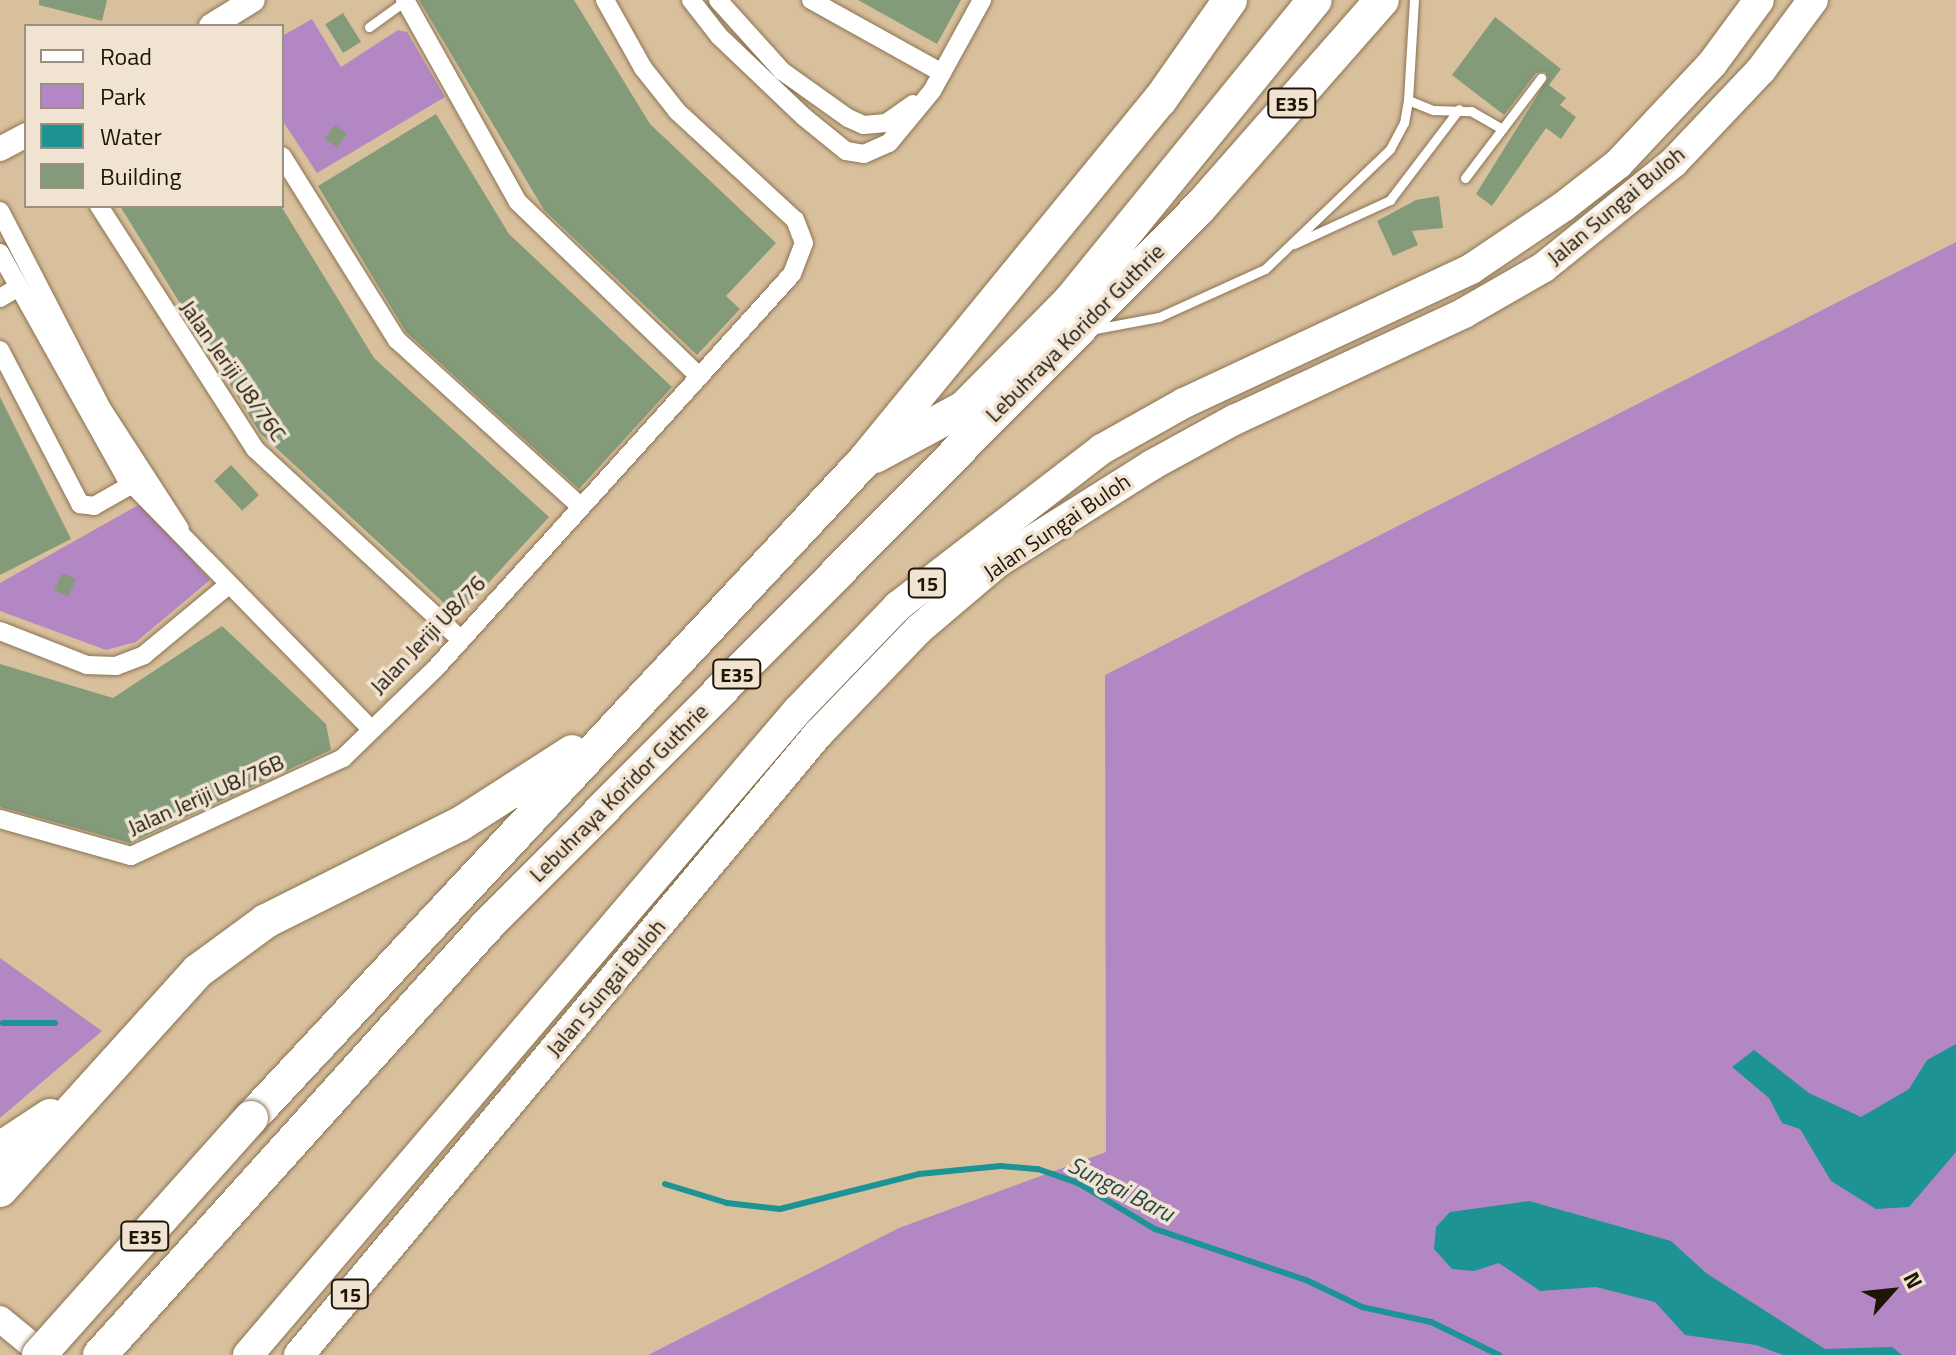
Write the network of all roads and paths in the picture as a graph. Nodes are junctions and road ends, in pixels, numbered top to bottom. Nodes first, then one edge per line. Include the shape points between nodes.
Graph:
1 (253, 0) edge
2 (405, 0) edge
3 (605, 0) edge
4 (691, 0) edge
5 (718, 0) edge
6 (811, 0) edge
7 (982, 0) edge
8 (1230, 0) edge
9 (1315, 0) edge
10 (1382, 0) edge
11 (1414, 0) edge
12 (1759, 0) edge
13 (1813, 0) edge
14 (214, 24) edge
15 (369, 27) dead end
16 (942, 73) junction
17 (1541, 78) dead end
18 (932, 91) junction
19 (1408, 100) junction
20 (1459, 109) junction
21 (1502, 129) junction
22 (24, 136) edge
23 (0, 149) edge
24 (284, 159) edge
25 (1465, 178) dead end
26 (100, 208) edge
27 (0, 211) edge
28 (1290, 245) junction
29 (0, 253) edge
30 (18, 287) junction
31 (0, 298) edge
32 (1074, 333) junction
33 (0, 350) edge
34 (700, 377) junction
35 (864, 461) junction
36 (131, 485) junction
37 (580, 506) junction
38 (183, 535) junction
39 (227, 586) junction
40 (0, 631) edge
41 (461, 640) junction
42 (613, 726) junction
43 (370, 728) junction
44 (0, 819) edge
45 (100, 1079) junction
46 (0, 1149) edge
47 (0, 1190) edge
48 (0, 1319) edge
49 (41, 1355) edge
50 (100, 1355) edge
51 (248, 1355) edge
52 (299, 1355) edge

1 - 14 street
2 - 15 lane
2 - 34 street via 518,202
3 - 34 street, Jalan Jeriji U8/76 via 660,92 791,215 802,235 792,274
4 - 18 street via 719,36 846,151 864,154 889,143
5 - 18 street via 782,71 864,125 886,123
6 - 16 street
7 - 16 street
8 - 35 highway, Lebuhraya Koridor Guthrie / E35 via 1160,100
9 - 35 highway via 1070,301 964,408
10 - 32 highway, Lebuhraya Koridor Guthrie / E35 via 1201,206
11 - 19 lane
12 - 51 highway, Jalan Sungai Buloh / 15 via 1712,64 1618,164 1563,207 1471,269 1184,403 1102,449 898,606 787,722
13 - 52 highway, Jalan Sungai Buloh / 15 via 1761,70 1673,163 1544,267 1464,313 1234,420 1140,472 998,562 919,629 818,734
16 - 18 street
17 - 21 lane
19 - 20 lane via 1433,110
19 - 28 lane via 1404,123 1390,149
20 - 21 lane
20 - 28 lane via 1390,200
21 - 25 lane
22 - 23 street
24 - 37 street via 397,340
26 - 41 street, Jalan Jeriji U8/76C via 255,449
27 - 38 street, Jalan Jeriji U8/76 via 101,407
28 - 32 lane via 1265,269 1213,297 1159,317
29 - 30 street, Jalan Jeriji U8/76
30 - 31 street
30 - 36 street, Jalan Jeriji U8/76
32 - 50 highway, Lebuhraya Koridor Guthrie / E35 via 485,928
33 - 36 street via 80,504 94,506
34 - 37 street, Jalan Jeriji U8/76
35 - 42 highway, Lebuhraya Koridor Guthrie / E35 via 713,628
36 - 38 street, Jalan Jeriji U8/76
37 - 41 street, Jalan Jeriji U8/76
38 - 39 street, Jalan Jeriji U8/76
39 - 40 street via 144,655 116,666 87,665
39 - 43 street, Jalan Jeriji U8/76
41 - 43 street, Jalan Jeriji U8/76
42 - 45 highway via 460,824 266,921 198,971
42 - 49 highway, Lebuhraya Koridor Guthrie / E35, bridge via 251,1118
43 - 44 street, Jalan Jeriji U8/76B via 336,761 141,854 115,854
45 - 46 highway
45 - 47 highway
48 - 49 main road

